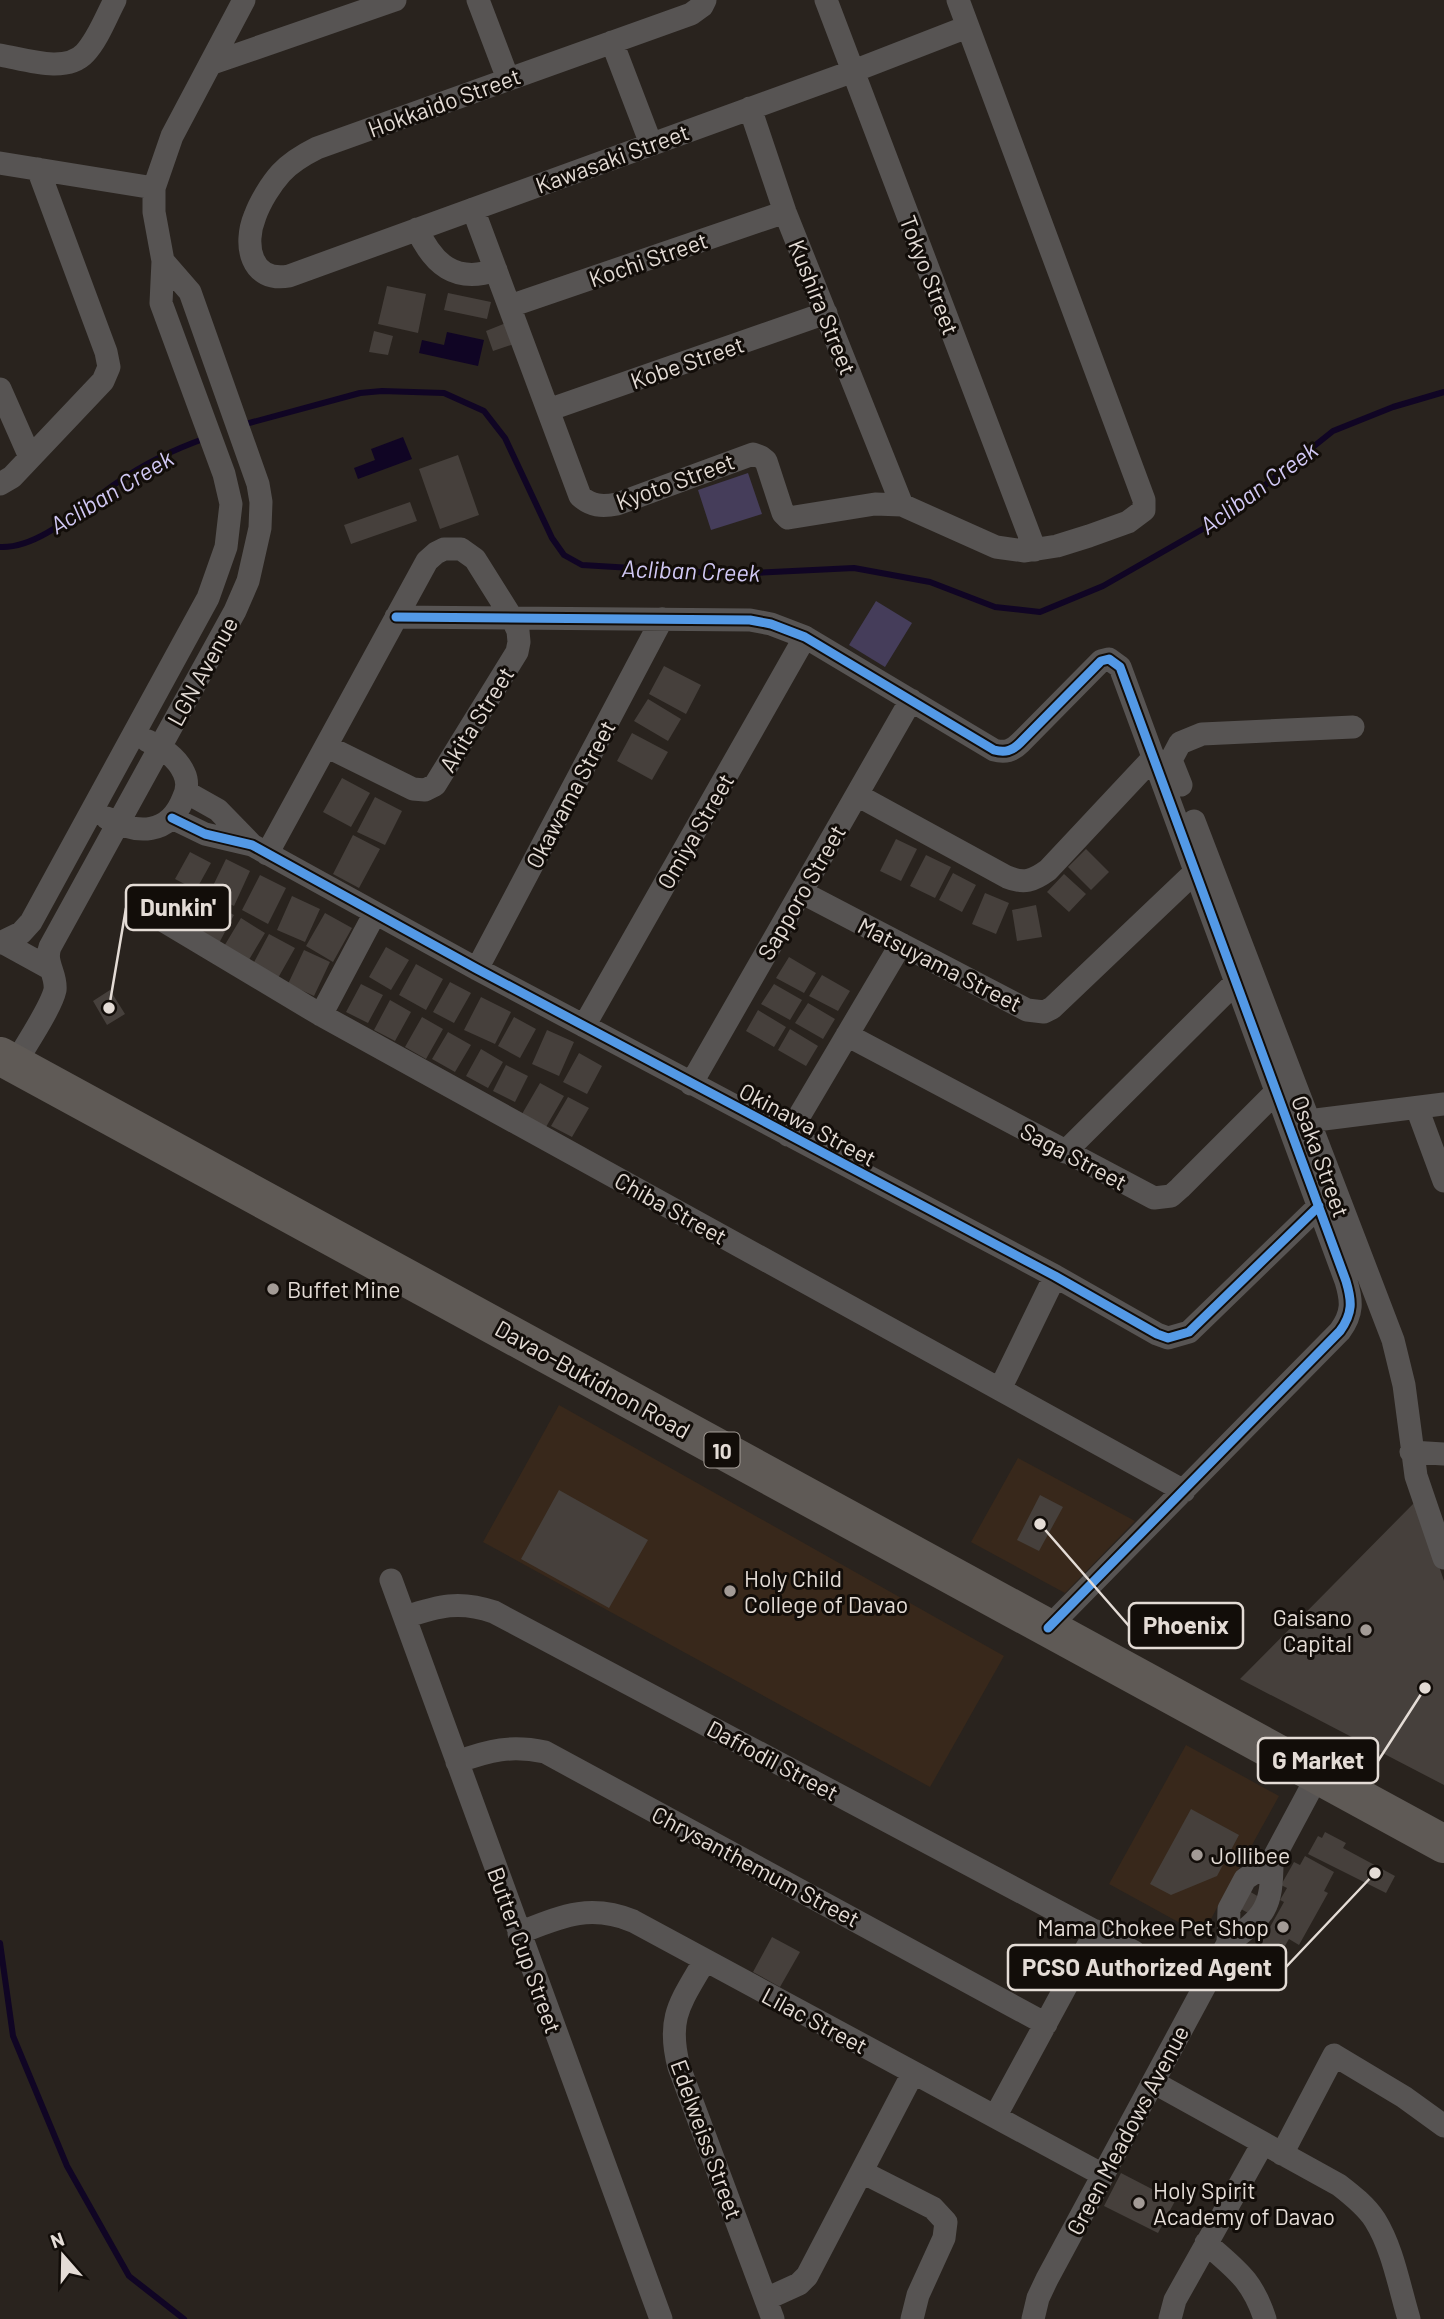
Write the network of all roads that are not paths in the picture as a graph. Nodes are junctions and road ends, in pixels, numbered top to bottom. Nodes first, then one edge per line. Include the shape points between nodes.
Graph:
1 (115, 0) edge
2 (244, 0) edge
3 (395, 0) edge
4 (478, 0) edge
5 (705, 0) edge
6 (826, 0) edge
7 (958, 0) edge
8 (967, 27) junction
9 (612, 42) junction
10 (0, 55) edge
11 (210, 64) junction
12 (851, 72) junction
13 (508, 79) junction
14 (750, 108) junction
15 (651, 144) junction
16 (0, 163) edge
17 (38, 169) junction
18 (154, 188) junction
19 (473, 209) junction
20 (785, 212) junction
21 (418, 229) junction
22 (163, 261) junction
23 (257, 268) joint
24 (496, 270) junction
25 (510, 306) junction
26 (826, 313) junction
27 (0, 389) edge
28 (548, 410) junction
29 (30, 457) junction
30 (0, 484) edge
31 (261, 502) junction
32 (231, 504) junction
33 (902, 505) junction
34 (1035, 550) junction
35 (200, 612) junction
36 (396, 617) junction
37 (512, 618) junction
38 (662, 619) junction
39 (227, 626) junction
40 (805, 637) junction
41 (911, 701) junction
42 (1353, 727) dead end
43 (134, 734) junction
44 (326, 746) junction
45 (160, 748) junction
46 (1154, 757) junction
47 (186, 792) junction
48 (857, 795) junction
49 (92, 810) junction
50 (172, 818) junction
51 (118, 824) junction
52 (259, 850) junction
53 (1196, 871) junction
54 (801, 892) junction
55 (375, 913) junction
56 (162, 920) dead end
57 (1, 943) edge
58 (901, 944) junction
59 (51, 969) junction
60 (477, 969) junction
61 (1236, 982) junction
62 (321, 1015) junction
63 (584, 1026) junction
64 (847, 1035) junction
65 (8, 1060) edge
66 (691, 1084) junction
67 (1277, 1091) junction
68 (1444, 1104) edge
69 (1418, 1108) junction
70 (1308, 1121) junction
71 (788, 1135) junction
72 (1065, 1152) junction
73 (1444, 1181) edge
74 (1319, 1206) junction
75 (1055, 1276) junction
76 (1000, 1389) junction
77 (1411, 1452) junction
78 (1444, 1454) edge
79 (1184, 1491) junction
80 (1444, 1558) edge
81 (391, 1580) dead end
82 (405, 1617) junction
83 (1048, 1628) junction
84 (457, 1762) junction
85 (1318, 1775) junction
86 (1444, 1844) edge
87 (1096, 1931) junction
88 (519, 1933) junction
89 (1134, 1952) dead end
90 (705, 1960) junction
91 (1046, 2024) junction
92 (913, 2073) junction
93 (1153, 2082) junction
94 (995, 2117) junction
95 (1444, 2126) edge
96 (1273, 2148) junction
97 (862, 2172) junction
98 (1103, 2175) junction
99 (1206, 2243) junction
100 (770, 2309) edge
101 (661, 2319) edge
102 (912, 2319) edge
103 (1033, 2319) edge
104 (1170, 2319) edge
105 (1265, 2319) edge
106 (1409, 2319) edge

1 - 10 street via 90,46 74,60 49,63
2 - 11 street, LGN Avenue
3 - 11 street
4 - 13 street
5 - 9 street, Hokkaido Street via 691,14
6 - 12 street, Tokyo Street
7 - 8 street
8 - 12 street, Kawasaki Street
8 - 34 street, Kyoto Street via 1144,500 1144,510 1128,522
9 - 13 street, Hokkaido Street
9 - 15 street
11 - 18 street, LGN Avenue via 172,136
12 - 14 street, Kawasaki Street
12 - 34 street, Tokyo Street
13 - 23 street, Hokkaido Street via 297,158 279,175 255,216 250,247
14 - 15 street, Kawasaki Street
14 - 20 street, Kushira Street
15 - 19 street, Kawasaki Street
16 - 17 street
17 - 18 street
17 - 29 street via 109,367 103,381
18 - 22 street, LGN Avenue
19 - 21 street, Kawasaki Street
19 - 24 street, Kyoto Street
20 - 25 street, Kochi Street
20 - 26 street, Kushira Street
21 - 23 street, Kawasaki Street via 289,276 266,276
21 - 24 street via 426,248 445,267 474,274
22 - 31 street, LGN Avenue via 190,292 252,464
22 - 32 street, LGN Avenue via 161,303
24 - 25 street, Kyoto Street
25 - 28 street, Kyoto Street
26 - 28 street, Kobe Street
26 - 33 street, Kushira Street
27 - 29 street
28 - 33 street, Kyoto Street via 579,496 596,506 617,504 753,454 766,461 788,518 875,504
29 - 30 street
31 - 32 street
31 - 39 street, LGN Avenue via 250,572
32 - 35 street, LGN Avenue via 219,571
33 - 34 street, Kyoto Street via 996,547
35 - 39 street
35 - 43 street, LGN Avenue
36 - 37 street
36 - 37 street via 427,561 453,548 475,559
36 - 44 street
37 - 38 street
37 - 44 street, Akita Street via 518,631 517,652 435,785 412,789
38 - 40 street via 750,620
38 - 60 street, Okawama Street
39 - 45 street, LGN Avenue
40 - 41 street
40 - 63 street, Omiya Street
41 - 46 street, Osaka Street via 994,750 1009,751 1093,667 1109,659 1124,676
41 - 48 street, Sapporo Street
42 - 70 street via 1202,734 1180,743 1171,760
43 - 45 street
43 - 49 street, LGN Avenue
44 - 52 street
45 - 47 street via 184,773
45 - 51 street, LGN Avenue
46 - 48 street via 1048,870 1028,882 1007,877
46 - 53 street, Osaka Street
47 - 50 street
47 - 52 street via 218,810
48 - 54 street, Sapporo Street
49 - 51 street
49 - 57 street, LGN Avenue via 31,922
50 - 51 street via 141,830
50 - 52 street via 205,834
51 - 59 street, LGN Avenue via 50,947
52 - 55 street, Okinawa Street
53 - 58 street, Matsuyama Street via 1044,1012 1027,1010
53 - 61 street, Osaka Street
54 - 58 street, Matsuyama Street
54 - 66 street, Sapporo Street
55 - 60 street, Okinawa Street
55 - 62 street
56 - 62 street, Chiba Street
57 - 59 street
58 - 64 street
59 - 65 street, LGN Avenue via 53,996
60 - 63 street, Okinawa Street
61 - 67 street, Osaka Street
61 - 72 street
62 - 76 street, Chiba Street
63 - 66 street, Okinawa Street
64 - 71 street
64 - 72 street, Saga Street
65 - 83 highway, Davao-Bukidnon Road / 10
66 - 71 street, Okinawa Street
67 - 72 street, Saga Street via 1180,1188 1163,1198 1145,1195
67 - 74 street, Osaka Street
68 - 69 street
69 - 70 street
69 - 73 street
70 - 77 street via 1393,1340 1404,1385
71 - 75 street, Okinawa Street
74 - 75 street, Okinawa Street via 1199,1325 1179,1337 1157,1334
74 - 79 street, Osaka Street via 1351,1297 1348,1320
75 - 76 street
76 - 79 street, Chiba Street
77 - 78 street
77 - 80 street
79 - 83 street, Osaka Street
81 - 82 street, Butter Cup Street
82 - 84 street, Butter Cup Street
82 - 87 street, Daffodil Street via 450,1605 473,1604 494,1612
83 - 85 highway, Davao-Bukidnon Road / 10
84 - 88 street, Butter Cup Street
84 - 91 street, Chrysanthemum Street via 503,1748 545,1752
85 - 86 highway, Davao-Bukidnon Road / 10
85 - 93 street, Green Meadows Avenue via 1272,1861 1272,1893 1256,1923 1228,1944
87 - 89 street, Daffodil Street
87 - 91 street
88 - 90 street, Lilac Street via 580,1912 601,1911 633,1921
88 - 101 street, Butter Cup Street
90 - 92 street, Lilac Street
90 - 100 street, Edelweiss Street via 678,2008 673,2045
91 - 94 street
92 - 94 street, Lilac Street
92 - 97 street
93 - 96 street
93 - 98 street, Green Meadows Avenue
94 - 98 street, Lilac Street
95 - 96 street via 1334,2055
96 - 99 street
96 - 106 street via 1339,2185 1373,2217 1391,2257
97 - 100 street via 807,2276
97 - 102 street via 933,2208 946,2222
98 - 103 street, Green Meadows Avenue via 1047,2278
99 - 104 street via 1175,2300
99 - 105 street via 1244,2276 1258,2296

